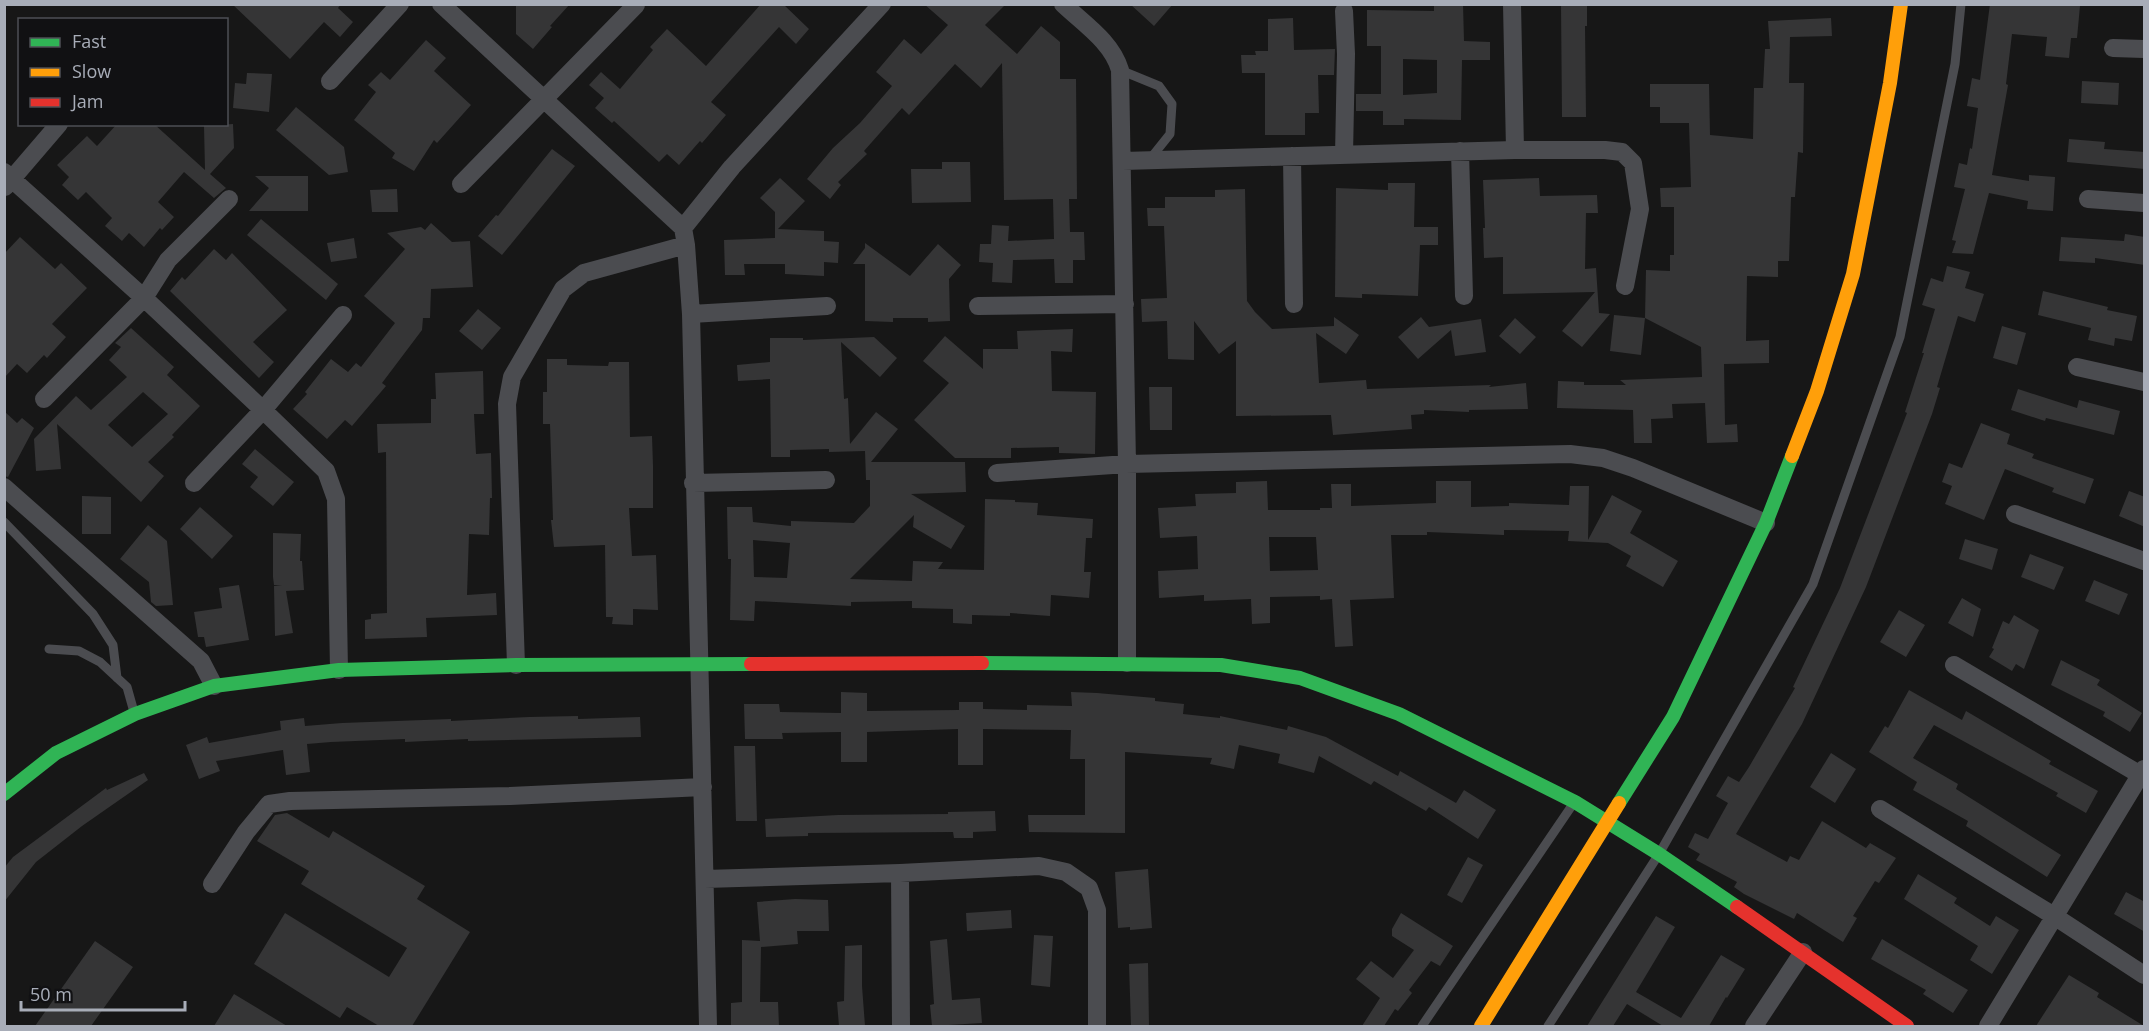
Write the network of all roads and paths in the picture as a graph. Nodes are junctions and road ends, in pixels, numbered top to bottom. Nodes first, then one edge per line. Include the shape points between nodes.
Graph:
1 (400, 4) edge
2 (441, 4) edge
3 (882, 4) edge
4 (1063, 4) edge
5 (1512, 4) edge
6 (1901, 4) edge
7 (1961, 4) edge
8 (636, 5) edge
9 (1344, 11) dead end
10 (2113, 48) dead end
11 (2145, 49) edge
12 (1120, 70) junction
13 (330, 81) dead end
14 (545, 99) junction
15 (57, 126) edge
16 (1515, 150) junction
17 (1460, 151) junction
18 (1344, 155) junction
19 (1292, 156) junction
20 (1148, 160) junction
21 (1123, 162) junction
22 (7, 180) edge
23 (461, 184) dead end
24 (2088, 199) dead end
25 (229, 200) dead end
26 (2145, 203) edge
27 (685, 236) junction
28 (1625, 286) dead end
29 (1464, 296) dead end
30 (144, 298) junction
31 (1125, 304) junction
32 (1294, 304) dead end
33 (827, 306) dead end
34 (978, 306) dead end
35 (691, 314) junction
36 (343, 315) dead end
37 (2077, 366) dead end
38 (2145, 382) edge
39 (44, 399) dead end
40 (263, 410) junction
41 (1127, 464) junction
42 (997, 473) dead end
43 (826, 480) dead end
44 (194, 483) dead end
45 (693, 483) junction
46 (4, 487) edge
47 (2015, 514) dead end
48 (4, 522) edge
49 (1766, 523) junction
50 (2145, 561) edge
51 (49, 649) dead end
52 (1127, 663) junction
53 (516, 664) junction
54 (700, 665) junction
55 (1954, 665) dead end
56 (339, 670) junction
57 (117, 678) junction
58 (214, 686) junction
59 (135, 714) junction
60 (2143, 774) edge
61 (703, 787) junction
62 (4, 794) edge
63 (1575, 802) junction
64 (1880, 809) dead end
65 (1608, 823) junction
66 (1659, 854) junction
67 (900, 873) junction
68 (705, 879) junction
69 (212, 884) dead end
70 (2054, 916) junction
71 (1803, 952) junction
72 (2145, 975) edge
73 (708, 1026) edge
74 (901, 1026) edge
75 (1097, 1026) edge
76 (1422, 1026) edge
77 (1481, 1026) edge
78 (1548, 1026) edge
79 (1754, 1026) edge
80 (1906, 1026) edge
81 (1988, 1026) edge

1 - 13 street
2 - 14 street
3 - 27 street via 732,167
4 - 12 street via 1106,44
5 - 16 street
6 - 49 street via 1853,274 1817,391
7 - 66 lane via 1955,64 1900,338 1814,584
8 - 14 street
9 - 18 street
10 - 11 street
12 - 20 lane via 1159,86 1172,104 1170,134
12 - 21 street
14 - 23 street
14 - 27 street
15 - 22 street
16 - 17 street
16 - 28 street via 1605,150 1622,152 1633,163 1640,210
17 - 18 street
17 - 29 street
18 - 19 street
19 - 20 street
19 - 32 street
20 - 21 street
21 - 31 street
22 - 30 street
24 - 26 street
25 - 30 street via 168,260
27 - 35 street
27 - 53 street via 584,273 563,289 512,377 507,404
30 - 39 street
30 - 40 street
31 - 34 street
31 - 41 street
33 - 35 street
35 - 45 street
36 - 40 street
37 - 38 street
40 - 44 street
40 - 56 street via 326,471 336,499
41 - 42 street
41 - 49 street via 1570,454 1603,458 1633,468
41 - 52 street
43 - 45 street
45 - 54 street
46 - 58 street via 201,661
47 - 50 street
48 - 57 lane via 93,614 113,645
49 - 65 street via 1673,717
51 - 57 lane via 79,651
52 - 54 street
52 - 63 street via 1221,665 1300,678 1399,714
53 - 54 street
53 - 56 street
54 - 61 street
55 - 60 street
56 - 58 street
57 - 59 lane via 127,687
58 - 59 street
59 - 62 street via 56,753
60 - 70 street
61 - 68 street
61 - 69 street via 269,804
63 - 65 street
63 - 76 lane
64 - 70 street
65 - 66 street
65 - 77 street
66 - 71 street
66 - 78 lane
67 - 68 street
67 - 74 street
67 - 75 street via 1040,866 1066,872 1089,888 1097,910
68 - 73 street
70 - 72 street
70 - 81 street
71 - 79 street
71 - 80 street

